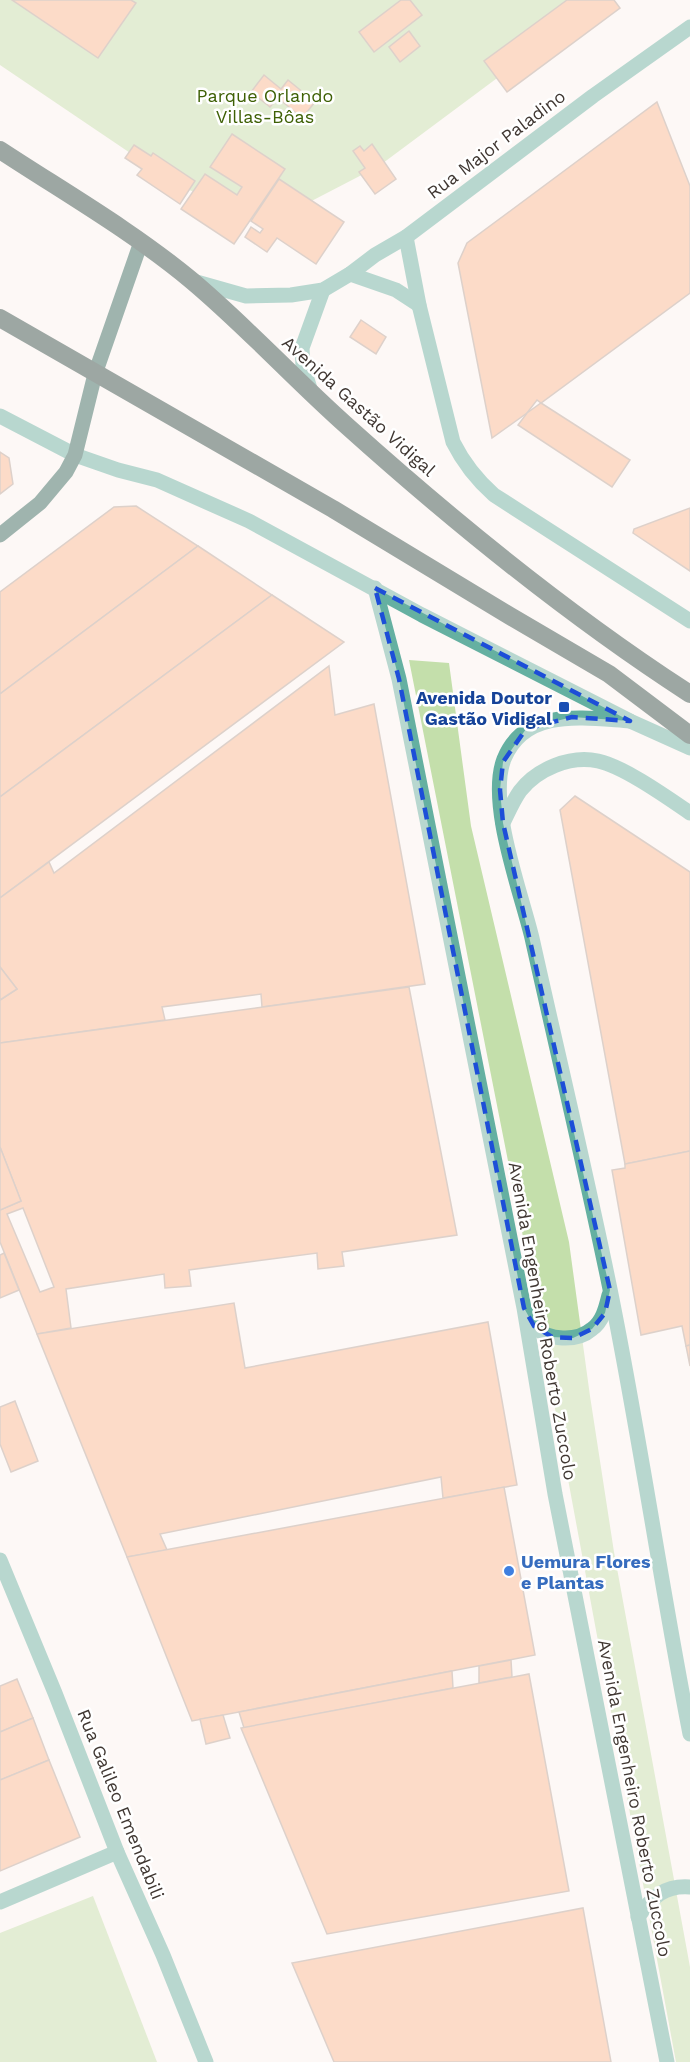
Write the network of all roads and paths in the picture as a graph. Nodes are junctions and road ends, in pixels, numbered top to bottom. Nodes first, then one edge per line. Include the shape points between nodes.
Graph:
1 (690, 27) edge
2 (0, 150) edge
3 (406, 237) junction
4 (141, 243) junction
5 (350, 274) junction
6 (192, 281) junction
7 (323, 290) junction
8 (419, 305) junction
9 (0, 318) edge
10 (95, 374) junction
11 (311, 392) junction
12 (0, 416) edge
13 (75, 455) junction
14 (0, 535) edge
15 (375, 588) junction
16 (690, 621) edge
17 (690, 694) edge
18 (630, 721) junction
19 (690, 735) edge
20 (690, 748) edge
21 (690, 813) edge
22 (503, 824) junction
23 (610, 1290) junction
24 (524, 1308) junction
25 (0, 1560) edge
26 (690, 1734) edge
27 (117, 1852) junction
28 (690, 1887) edge
29 (0, 1902) edge
30 (638, 1917) junction
31 (206, 2062) edge
32 (667, 2062) edge

1 - 3 street, Rua Major Paladino
2 - 4 highway, Avenida Gastão Vidigal
3 - 5 street, Rua Major Paladino
3 - 8 street, Avenida Gastão Vidigal
4 - 6 highway, Avenida Gastão Vidigal
4 - 10 main road
5 - 7 street, Rua Major Paladino
5 - 8 street via 396,290
6 - 7 street, Rua Major Paladino via 246,296
6 - 11 highway, Avenida Gastão Vidigal
7 - 11 street via 302,348
8 - 16 street, Avenida Gastão Vidigal via 453,442 476,478 494,495
9 - 10 highway
10 - 13 main road
10 - 19 highway via 333,509 609,674
11 - 17 highway, Avenida Gastão Vidigal via 470,534
12 - 13 street
13 - 14 main road via 40,502
13 - 15 street via 195,495
15 - 18 street
15 - 24 street, Avenida Engenheiro Roberto Zuccolo via 399,680
18 - 20 street
18 - 22 street via 572,717 526,729 503,762
21 - 22 street via 618,768 598,761 573,760 534,777 520,792
22 - 23 street
23 - 24 street via 605,1312 592,1329 573,1338 552,1337 534,1326
23 - 26 street
24 - 30 street, Avenida Engenheiro Roberto Zuccolo via 555,1494
25 - 27 street, Rua Galileo Emendabili
27 - 29 street
27 - 31 street, Rua Galileo Emendabili
28 - 30 street via 667,1889 650,1900
30 - 32 street, Avenida Engenheiro Roberto Zuccolo

